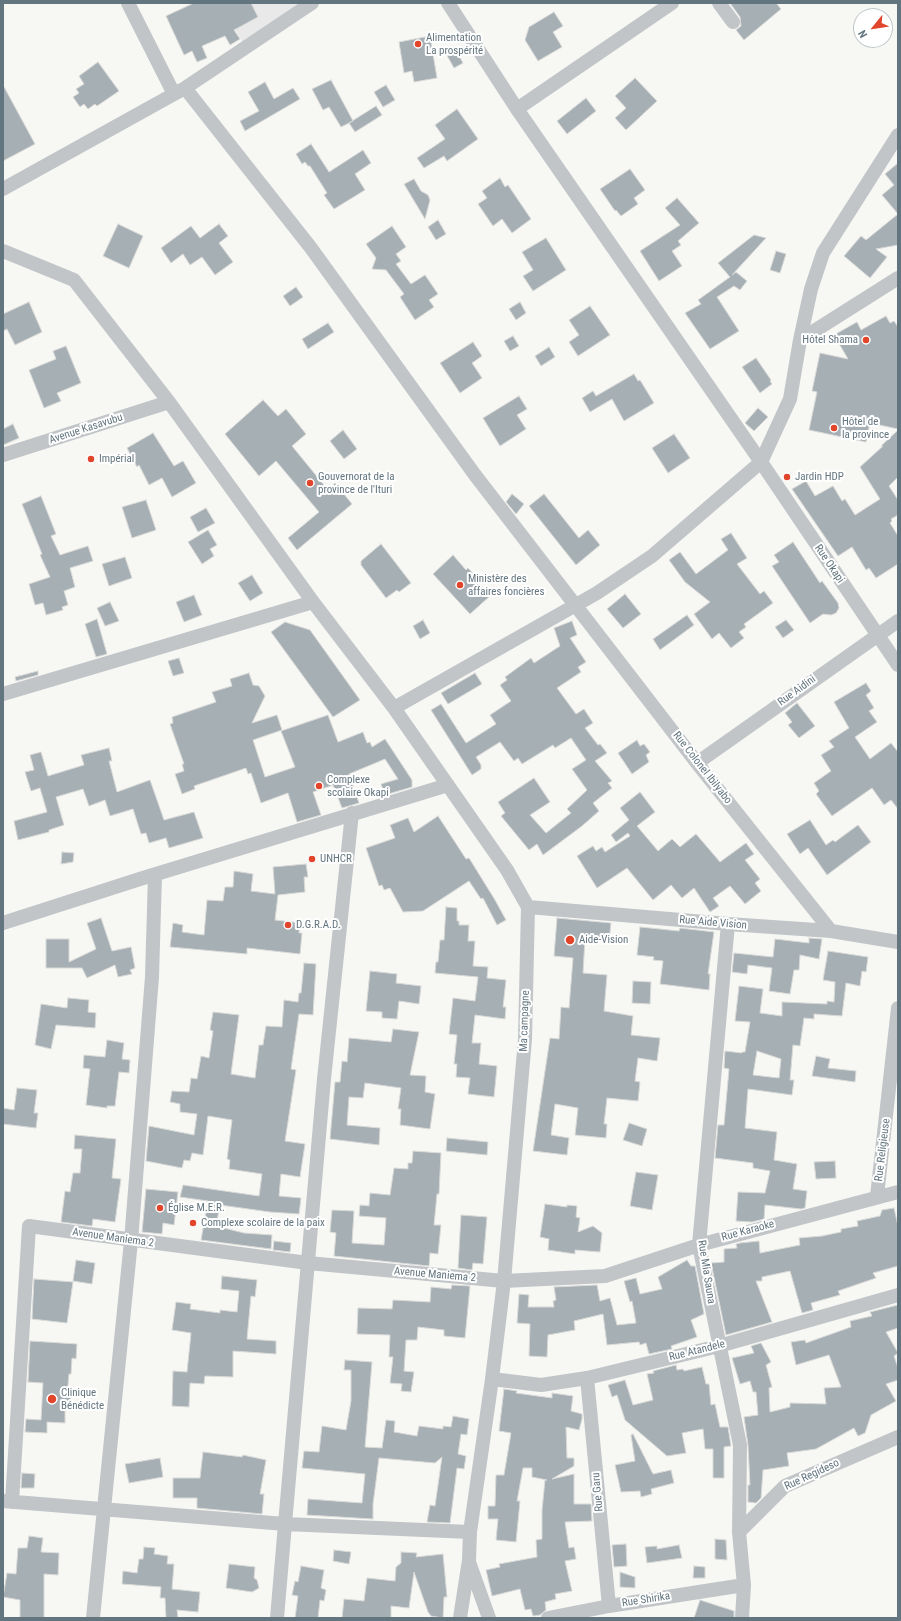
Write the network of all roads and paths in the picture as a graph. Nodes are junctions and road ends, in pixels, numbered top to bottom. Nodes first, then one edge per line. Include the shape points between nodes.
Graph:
1 (128, 3) edge
2 (312, 3) edge
3 (448, 3) edge
4 (672, 3) edge
5 (719, 3) edge
6 (733, 22) dead end
7 (179, 91) junction
8 (517, 109) junction
9 (898, 135) edge
10 (3, 189) edge
11 (3, 251) edge
12 (898, 278) edge
13 (800, 340) junction
14 (169, 402) junction
15 (3, 455) edge
16 (761, 462) junction
17 (313, 602) junction
18 (574, 604) junction
19 (898, 621) edge
20 (876, 634) junction
21 (898, 665) edge
22 (3, 694) edge
23 (394, 708) junction
24 (697, 763) junction
25 (448, 785) junction
26 (352, 814) junction
27 (154, 875) junction
28 (528, 907) junction
29 (3, 923) edge
30 (728, 924) junction
31 (831, 931) junction
32 (898, 942) edge
33 (898, 1008) edge
34 (898, 1192) edge
35 (877, 1196) junction
36 (131, 1241) junction
37 (699, 1245) junction
38 (308, 1263) junction
39 (504, 1281) junction
40 (898, 1294) edge
41 (719, 1346) junction
42 (588, 1378) junction
43 (492, 1379) junction
44 (898, 1437) edge
45 (7, 1501) edge
46 (104, 1509) junction
47 (285, 1524) junction
48 (470, 1532) junction
49 (739, 1532) junction
50 (469, 1560) junction
51 (744, 1585) junction
52 (609, 1606) junction
53 (93, 1618) edge
54 (277, 1618) edge
55 (460, 1618) edge
56 (489, 1618) edge
57 (548, 1618) edge
58 (742, 1618) edge

1 - 7 street, Rue Colonel Ibilyabo
2 - 7 street
3 - 8 street, Rue Okapi
4 - 8 street
5 - 6 street
7 - 10 street
7 - 18 street, Rue Colonel Ibilyabo via 311,248 466,463
8 - 16 street, Rue Okapi
9 - 13 street via 823,253
11 - 14 street via 74,280
12 - 13 street
13 - 16 street via 790,399
14 - 15 street, Avenue Kasavubu
14 - 17 street
16 - 18 street via 652,556 597,593
16 - 20 street, Rue Okapi
17 - 22 street
17 - 23 street
18 - 23 street
18 - 24 street, Rue Colonel Ibilyabo
19 - 20 street, Rue Aidini
20 - 21 street, Rue Okapi
20 - 24 street, Rue Aidini
23 - 25 street
24 - 31 street, Rue Colonel Ibilyabo
25 - 26 street
25 - 28 street via 507,870
26 - 27 street
26 - 38 street via 324,1079
27 - 29 street
27 - 36 street via 152,977
28 - 30 street, Rue Aide Vision
28 - 39 street, Ma campagne via 525,1039
30 - 31 street, Rue Aide Vision
30 - 37 street, Rue Mia Sauna
31 - 32 street, Rue Aide Vision
33 - 35 street, Rue Religieuse
34 - 35 street, Rue Karaoke
35 - 37 street, Rue Karaoke
36 - 38 street, Avenue Maniema 2
36 - 45 street, Avenue Maniema 2 via 29,1226
36 - 46 street
37 - 39 street, Rue Karaoke via 605,1276
37 - 41 street, Rue Mia Sauna
38 - 39 street, Avenue Maniema 2
38 - 47 street
39 - 43 street
40 - 41 street, Rue Atandele
41 - 42 street, Rue Atandele
41 - 49 street, Rue Mia Sauna via 740,1445
42 - 43 street, Rue Atandele via 541,1385
42 - 52 street, Rue Garu
43 - 48 street
44 - 49 street, Rue Regideso via 785,1486
45 - 46 street
46 - 47 street
46 - 53 street
47 - 48 street
47 - 54 street
48 - 50 street
49 - 51 street, Rue Mia Sauna
50 - 55 street
50 - 56 street
51 - 52 street, Rue Shirika
51 - 58 street, Rue Mia Sauna
52 - 57 street, Rue Shirika

